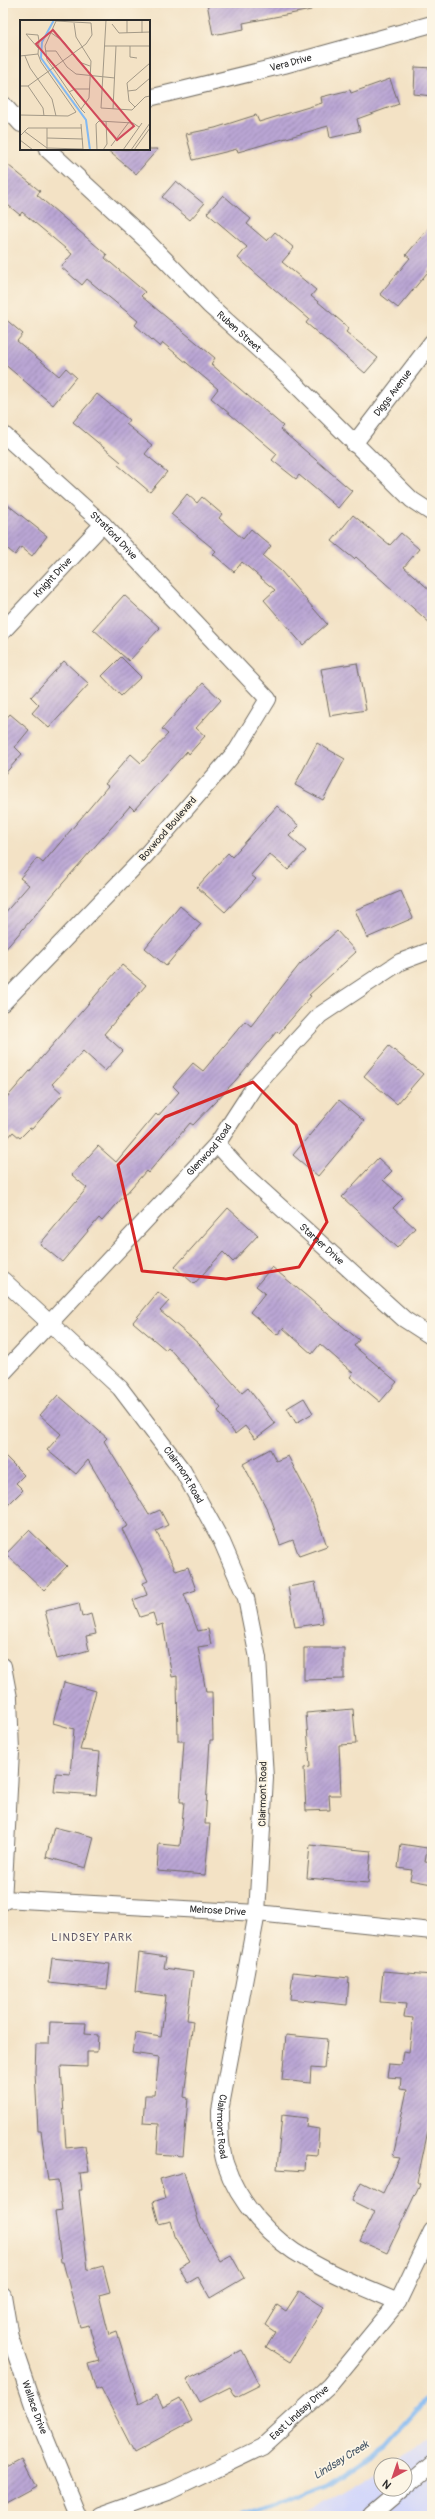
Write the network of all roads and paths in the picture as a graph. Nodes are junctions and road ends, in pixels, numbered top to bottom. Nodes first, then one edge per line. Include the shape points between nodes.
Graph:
1 (432, 24) edge
2 (150, 98) edge
3 (3, 104) edge
4 (20, 123) edge
5 (48, 150) edge
6 (432, 342) edge
7 (3, 434) edge
8 (354, 444) junction
9 (432, 513) edge
10 (103, 524) junction
11 (3, 631) edge
12 (216, 643) joint
13 (432, 950) edge
14 (3, 1003) edge
15 (217, 1144) junction
16 (3, 1280) edge
17 (48, 1324) junction
18 (432, 1337) edge
19 (3, 1373) edge
20 (3, 1666) edge
21 (3, 1900) edge
22 (258, 1913) junction
23 (432, 1931) edge
24 (432, 2231) edge
25 (3, 2295) edge
26 (398, 2302) junction
27 (432, 2464) edge
28 (413, 2480) edge
29 (393, 2497) edge
30 (78, 2516) edge
31 (100, 2516) edge
32 (371, 2516) edge

1 - 2 street, Vera Drive via 284,65
3 - 4 street
5 - 8 street, Ruben Street via 146,240 209,305 278,367
6 - 8 street, Diggs Avenue
7 - 10 street, Stratford Drive
8 - 9 street, Ruben Street via 412,500
10 - 11 street, Knight Drive
10 - 12 street, Stratford Drive
12 - 14 street, Boxwood Boulevard via 268,699 237,750 150,850
13 - 15 street, Glenwood Road via 400,962 320,1015 254,1087
15 - 17 street, Glenwood Road
15 - 18 street, Starner Drive via 246,1176 404,1319
16 - 17 street, Clairmont Road
17 - 19 street, Glenwood Road
17 - 22 street, Clairmont Road via 120,1388 183,1472 222,1542 246,1598 258,1658 265,1778
20 - 21 street via 9,1698 11,1752
21 - 22 street, Melrose Drive
22 - 23 street, Melrose Drive
22 - 26 street, Clairmont Road via 220,2112 220,2137 225,2163 250,2209 266,2229 286,2246 308,2260
24 - 26 street, East Lindsay Drive
25 - 30 street, Wallace Drive via 10,2337 36,2414
26 - 31 street, East Lindsay Drive via 329,2386 262,2447 170,2492
27 - 28 street
29 - 32 street

